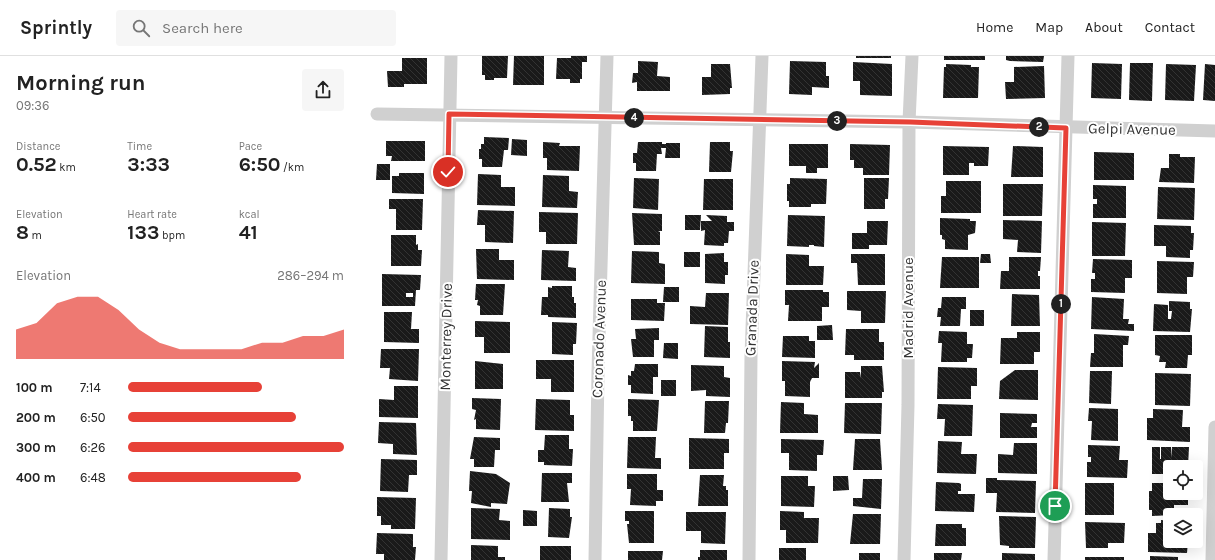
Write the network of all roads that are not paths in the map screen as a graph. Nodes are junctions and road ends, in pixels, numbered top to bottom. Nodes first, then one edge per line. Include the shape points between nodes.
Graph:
1 (450, 56) edge
2 (607, 56) edge
3 (762, 56) edge
4 (912, 56) edge
5 (1068, 56) edge
6 (377, 114) dead end
7 (449, 114) junction
8 (606, 117) junction
9 (759, 120) junction
10 (910, 122) junction
11 (1066, 128) junction
12 (1215, 131) edge
13 (1215, 427) edge
14 (441, 560) edge
15 (595, 560) edge
16 (749, 560) edge
17 (904, 560) edge
18 (1054, 560) edge
19 (1212, 560) edge

1 - 7 street, Monterrey Drive
2 - 8 street, Coronado Avenue
3 - 9 street, Granada Drive
4 - 10 street, Madrid Avenue
5 - 11 street
6 - 7 street, Gelpi Avenue
7 - 8 street, Gelpi Avenue
7 - 14 street, Monterrey Drive
8 - 9 street, Gelpi Avenue
8 - 15 street, Coronado Avenue
9 - 10 street, Gelpi Avenue
9 - 16 street, Granada Drive via 751,356
10 - 11 street, Gelpi Avenue
10 - 17 street, Madrid Avenue
11 - 12 street, Gelpi Avenue
11 - 18 street
13 - 19 street

